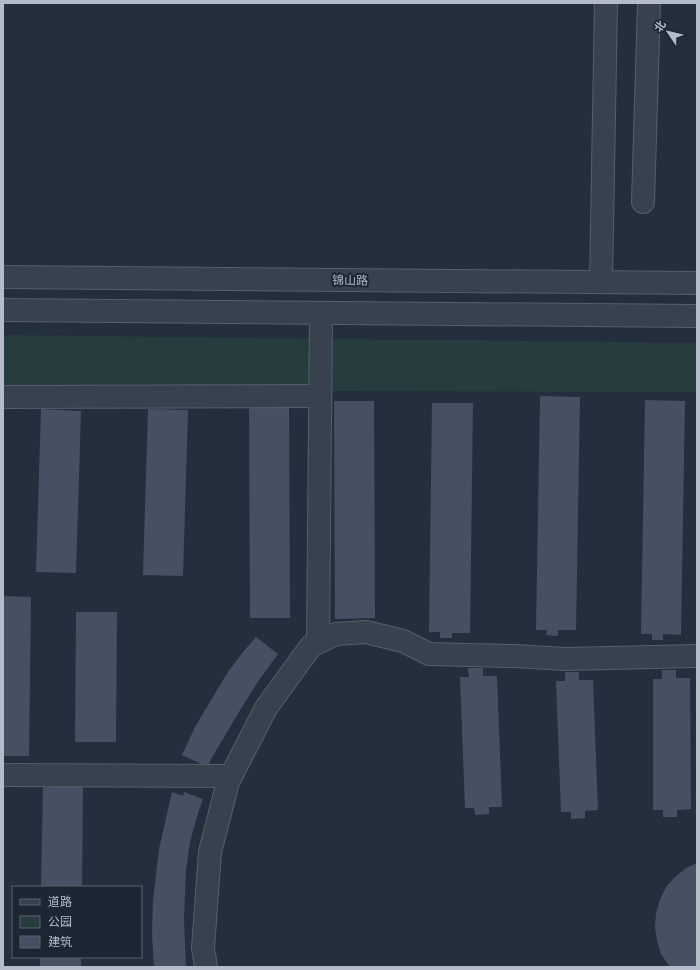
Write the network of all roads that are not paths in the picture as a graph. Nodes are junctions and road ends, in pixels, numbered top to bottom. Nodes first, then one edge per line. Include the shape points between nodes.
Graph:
1 (606, 3) edge
2 (649, 3) edge
3 (643, 202) dead end
4 (3, 276) edge
5 (601, 282) junction
6 (697, 283) edge
7 (3, 310) edge
8 (321, 313) junction
9 (697, 316) edge
10 (320, 396) junction
11 (3, 398) edge
12 (318, 642) junction
13 (697, 656) edge
14 (3, 775) edge
15 (232, 776) junction
16 (206, 967) edge

1 - 5 street
2 - 3 street
4 - 5 street, 锦山路
5 - 6 street, 锦山路
7 - 8 street
8 - 9 street
8 - 10 street
10 - 11 street
10 - 12 street
12 - 13 street via 336,634 366,632 403,641 429,654 565,659
12 - 15 street via 311,646 266,708
14 - 15 street
15 - 16 street via 228,782 210,852 204,948

